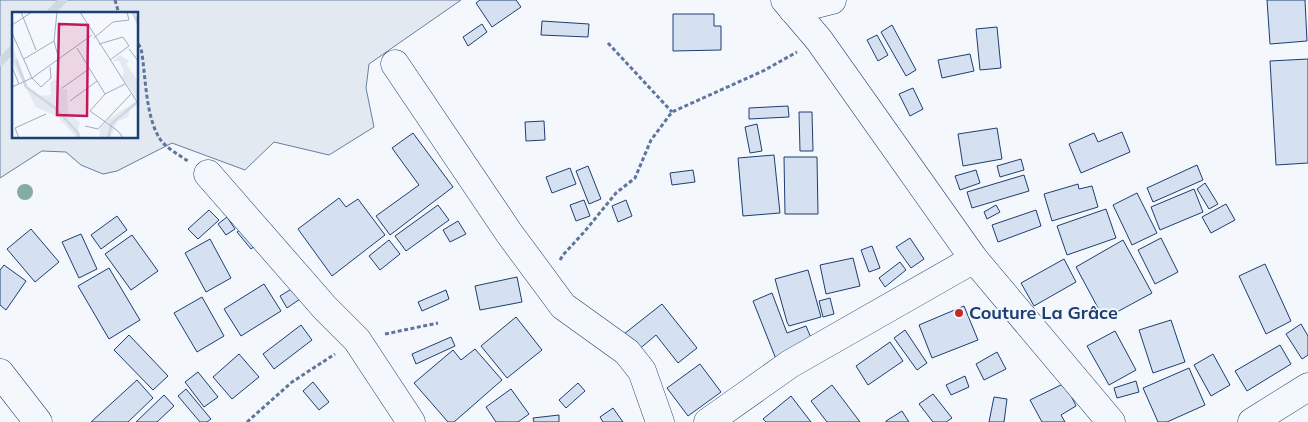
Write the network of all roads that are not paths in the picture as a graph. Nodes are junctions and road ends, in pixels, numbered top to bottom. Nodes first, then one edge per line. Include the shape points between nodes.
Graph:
1 (832, 0) edge
2 (789, 5) edge
3 (396, 64) dead end
4 (208, 174) road end
5 (974, 259) junction
6 (0, 373) edge
7 (1308, 387) edge
8 (38, 422) edge
9 (411, 422) edge
10 (660, 422) edge
11 (708, 422) edge
12 (1110, 422) edge
13 (1252, 422) edge

1 - 2 street
2 - 5 street via 819,40
3 - 10 street via 509,233 563,306 626,352 642,371
4 - 9 street via 357,340
5 - 11 street via 790,364
5 - 12 street
6 - 8 street
7 - 13 street

